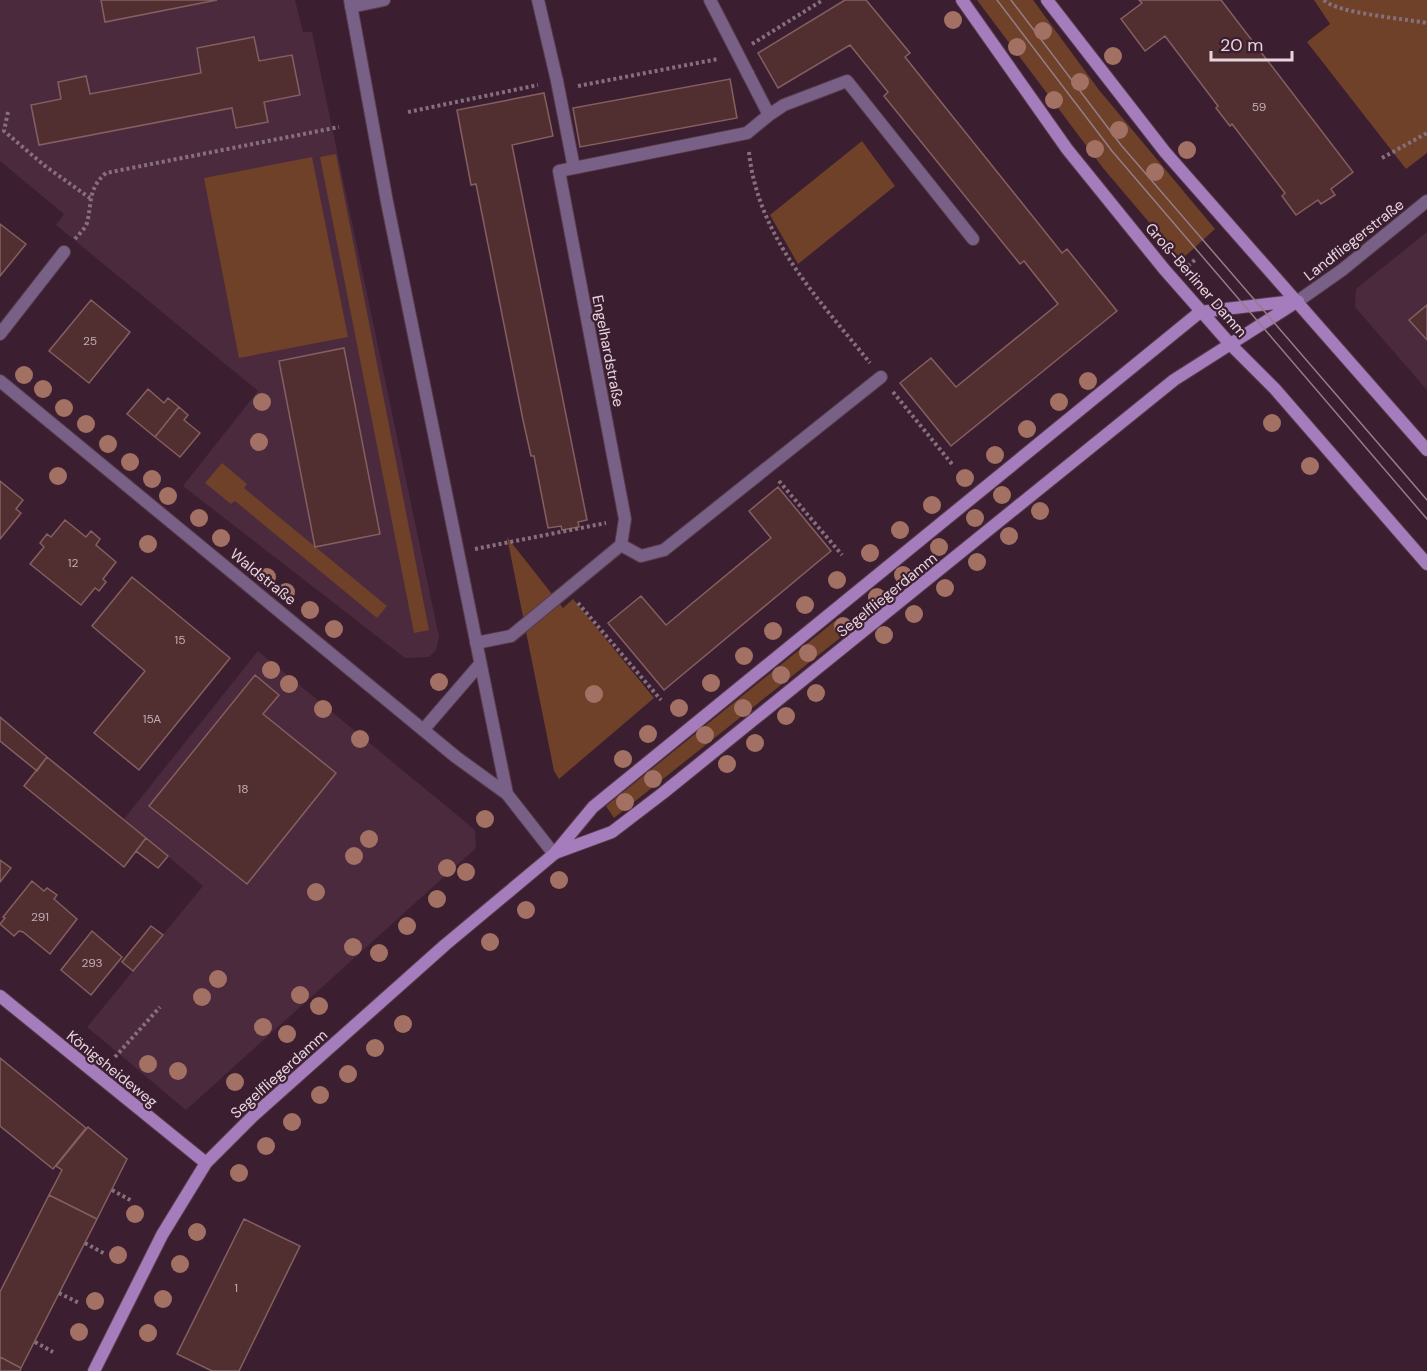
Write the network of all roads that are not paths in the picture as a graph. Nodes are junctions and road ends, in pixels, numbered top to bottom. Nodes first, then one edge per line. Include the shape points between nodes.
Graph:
1 (384, 0) edge
2 (538, 0) edge
3 (710, 0) edge
4 (962, 0) edge
5 (1047, 0) edge
6 (351, 3) edge
7 (769, 115) junction
8 (574, 168) junction
9 (1427, 201) edge
10 (973, 239) dead end
11 (64, 252) road end
12 (1298, 301) junction
13 (1200, 312) junction
14 (0, 334) edge
15 (1230, 345) junction
16 (881, 377) road end
17 (0, 381) edge
18 (1427, 450) edge
19 (621, 545) junction
20 (1427, 564) edge
21 (476, 643) junction
22 (480, 664) junction
23 (424, 729) junction
24 (507, 794) junction
25 (554, 854) junction
26 (0, 996) edge
27 (206, 1163) junction
28 (94, 1371) edge

1 - 6 street
2 - 8 street
3 - 7 street
4 - 13 main road, Groß-Berliner Damm via 1067,149
5 - 12 main road via 1165,152
6 - 21 street
7 - 8 street via 747,133
7 - 10 street via 784,105 847,81
8 - 19 street, Engelhardstraße via 559,171 625,519
9 - 12 street, Landfliegerstraße
11 - 14 street
12 - 13 main road
12 - 15 main road, Segelfliegerdamm
12 - 18 main road
13 - 15 main road, Groß-Berliner Damm
13 - 25 main road, Segelfliegerdamm via 593,807
15 - 20 main road, Groß-Berliner Damm via 1275,389
15 - 25 main road, Segelfliegerdamm via 1174,380 663,794 612,832
16 - 19 street via 664,550 641,556
17 - 23 street, Waldstraße
19 - 21 street via 511,636
21 - 22 street
22 - 23 street
22 - 24 street
23 - 24 street, Waldstraße via 456,758
24 - 25 street
25 - 27 main road, Segelfliegerdamm via 436,953 253,1116
26 - 27 main road, Königsheideweg
27 - 28 main road, Segelfliegerdamm via 162,1235

